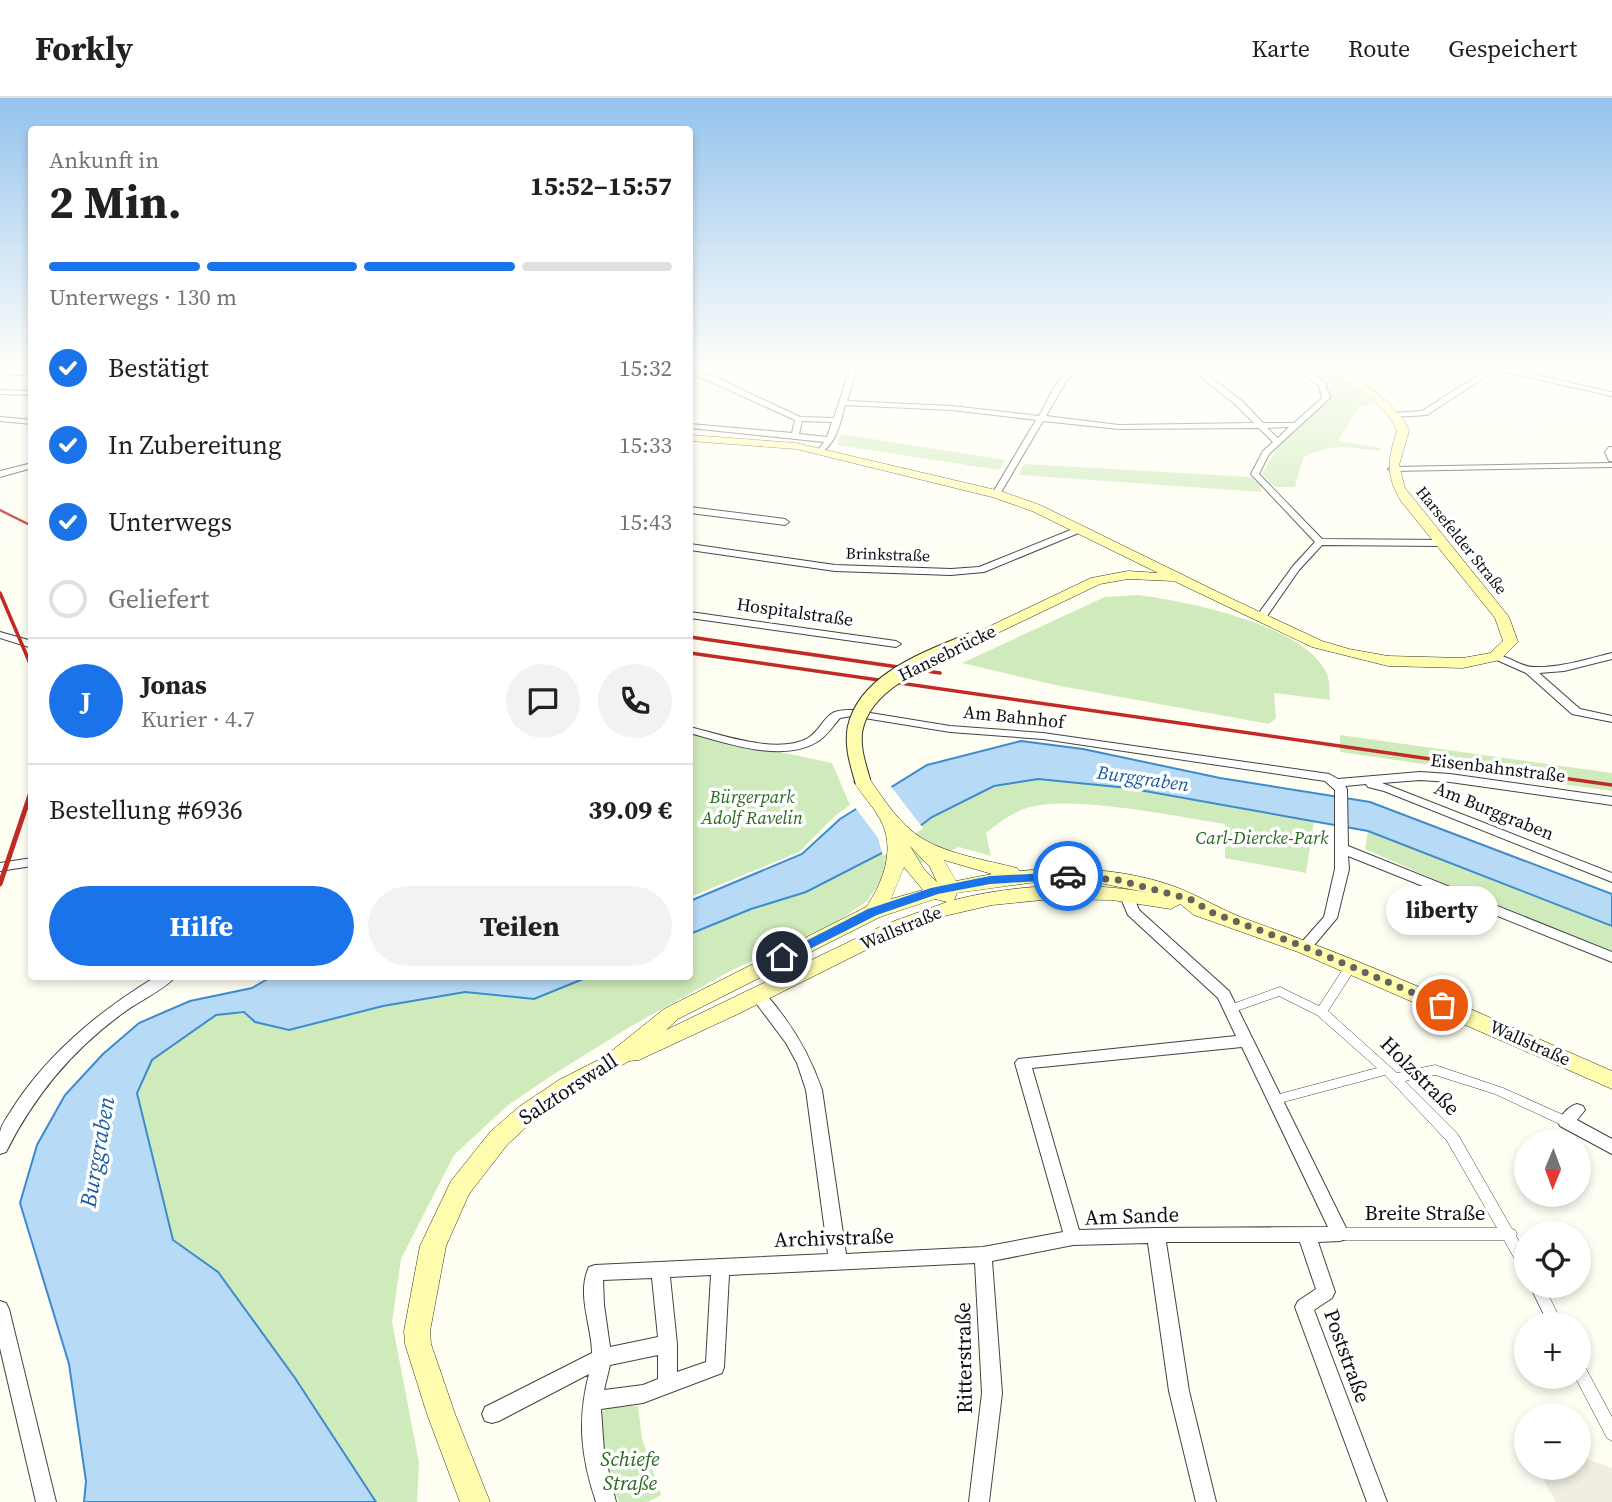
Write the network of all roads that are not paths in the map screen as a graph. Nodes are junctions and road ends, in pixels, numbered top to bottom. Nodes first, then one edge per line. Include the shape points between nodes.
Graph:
1 (737, 431) edge
2 (796, 431) edge
3 (832, 431) edge
4 (1032, 431) edge
5 (1266, 431) edge
6 (1289, 431) edge
7 (1403, 431) edge
8 (794, 436) junction
9 (693, 438) edge
10 (830, 440) junction
11 (1278, 443) junction
12 (1612, 449) edge
13 (821, 451) junction
14 (1612, 459) edge
15 (1612, 465) edge
16 (28, 466) edge
17 (1392, 469) junction
18 (0, 474) edge
19 (996, 494) junction
20 (693, 510) edge
21 (785, 522) dead end
22 (1078, 530) junction
23 (1320, 542) junction
24 (1104, 543) junction
25 (1443, 543) junction
26 (693, 547) edge
27 (981, 570) joint
28 (1150, 576) junction
29 (1107, 578) junction
30 (1074, 594) junction
31 (1223, 600) junction
32 (693, 615) edge
33 (1261, 617) junction
34 (0, 635) edge
35 (28, 644) edge
36 (896, 644) dead end
37 (1612, 656) edge
38 (1495, 657) junction
39 (1530, 671) junction
40 (1612, 719) edge
41 (693, 731) edge
42 (1361, 782) junction
43 (1339, 788) junction
44 (1612, 801) edge
45 (888, 817) junction
46 (897, 839) junction
47 (1342, 842) junction
48 (918, 843) junction
49 (28, 863) edge
50 (0, 867) edge
51 (1034, 876) junction
52 (1612, 878) edge
53 (944, 892) junction
54 (1127, 896) junction
55 (968, 903) junction
56 (873, 912) junction
57 (932, 913) junction
58 (1213, 913) junction
59 (1305, 947) junction
60 (1612, 957) edge
61 (1351, 966) junction
62 (742, 978) junction
63 (163, 980) edge
64 (758, 995) junction
65 (1231, 1009) junction
66 (1321, 1012) junction
67 (1245, 1041) junction
68 (612, 1063) junction
69 (1391, 1074) junction
70 (1612, 1080) edge
71 (1276, 1100) junction
72 (1572, 1116) joint
73 (0, 1147) edge
74 (1612, 1147) edge
75 (1340, 1234) junction
76 (1510, 1234) junction
77 (1156, 1235) junction
78 (1307, 1235) junction
79 (1073, 1238) junction
80 (1514, 1242) edge
81 (983, 1255) junction
82 (838, 1260) junction
83 (720, 1266) junction
84 (660, 1269) junction
85 (0, 1309) edge
86 (668, 1344) junction
87 (601, 1358) junction
88 (667, 1386) junction
89 (1589, 1389) edge
90 (592, 1401) junction
91 (492, 1414) dead end
92 (1612, 1433) edge
93 (46, 1502) edge
94 (475, 1502) edge
95 (606, 1502) edge
96 (979, 1502) edge
97 (1206, 1502) edge
98 (1377, 1502) edge

1 - 8 street
2 - 8 street
3 - 10 street
4 - 19 street
5 - 11 street
6 - 11 street
7 - 17 main road
8 - 10 street
9 - 13 main road
10 - 13 street
11 - 23 street via 1266,453 1255,474
12 - 14 street
13 - 19 main road
15 - 17 street
16 - 18 street
17 - 25 main road, Harsefelder Straße via 1405,498
19 - 22 main road
20 - 21 street
22 - 24 main road
22 - 27 street, Brinkstraße
23 - 25 street
23 - 33 street
24 - 28 main road
24 - 29 main road via 1111,562
25 - 38 main road, Harsefelder Straße via 1502,617 1511,642
26 - 27 street, Brinkstraße via 835,568
28 - 29 main road, Hansebrücke
28 - 30 main road, Hansebrücke
28 - 31 main road
28 - 31 main road, Hansebrücke via 1186,582
29 - 30 main road, Hansebrücke
30 - 45 main road, Hansebrücke, bridge via 914,666 872,697 857,718 852,748 869,792
31 - 33 main road
32 - 36 street, Hospitalstraße
33 - 38 main road via 1317,644 1388,661 1462,663
34 - 35 street
37 - 39 street
38 - 39 street
39 - 40 street via 1576,712
41 - 43 street, Am Bahnhof via 790,748 815,739 836,715 852,713 1321,776
42 - 43 street, Eisenbahnstraße
42 - 44 street, Eisenbahnstraße via 1450,778
42 - 52 street, Am Burggraben via 1388,788
43 - 47 street
45 - 46 main road, Hansebrücke
45 - 48 main road, Hansebrücke
46 - 53 main road, Hansebrücke via 920,874
46 - 56 main road, Hansebrücke via 895,870
47 - 59 street via 1342,869 1330,918
47 - 60 street
48 - 51 main road, Hansebrücke via 965,862
48 - 53 main road, Hansebrücke via 947,878
49 - 50 street
51 - 53 main road, Wallstraße
51 - 58 main road, Wallstraße via 1088,876 1135,883 1190,899
53 - 55 main road
53 - 56 main road, Wallstraße
53 - 57 main road
54 - 55 main road, Wallstraße via 1040,893
54 - 58 main road, Wallstraße
54 - 65 street via 1133,912 1224,995
55 - 57 main road, Wallstraße
56 - 62 main road, Salztorswall
57 - 64 main road, Wallstraße
58 - 59 main road, Wallstraße
59 - 61 main road, Wallstraße
61 - 66 street
61 - 70 main road, Wallstraße
62 - 64 main road
62 - 68 main road, Salztorswall via 671,1014
63 - 73 street via 115,1012 45,1074
64 - 68 main road, Wallstraße
64 - 82 street via 795,1042 809,1073
65 - 66 street, Holzstraße via 1280,991
65 - 67 street
66 - 69 street, Holzstraße
67 - 71 street
67 - 79 street, Am Sande via 1023,1063
68 - 94 main road, Salztorswall via 542,1102 499,1138 460,1188 433,1247 423,1288 418,1344
69 - 71 street
69 - 72 street via 1435,1070
69 - 76 street, Holzstraße via 1452,1137
71 - 75 street
72 - 74 street
75 - 76 street, Breite Straße
75 - 78 street, Am Sande
76 - 80 street, Holzstraße
77 - 78 street, Am Sande
77 - 79 street, Am Sande
77 - 97 street via 1179,1391
78 - 98 street, Poststraße via 1326,1292 1304,1307
79 - 81 street, Archivstraße
81 - 82 street, Archivstraße
81 - 96 street, Ritterstraße via 992,1393
82 - 83 street, Archivstraße
83 - 84 street, Archivstraße
83 - 88 street via 715,1367
84 - 86 street
84 - 87 street, Archivstraße via 595,1273 591,1291
85 - 93 street
86 - 87 street
86 - 88 street
87 - 90 street
87 - 91 street
88 - 90 street
89 - 92 street
90 - 95 street via 595,1461

